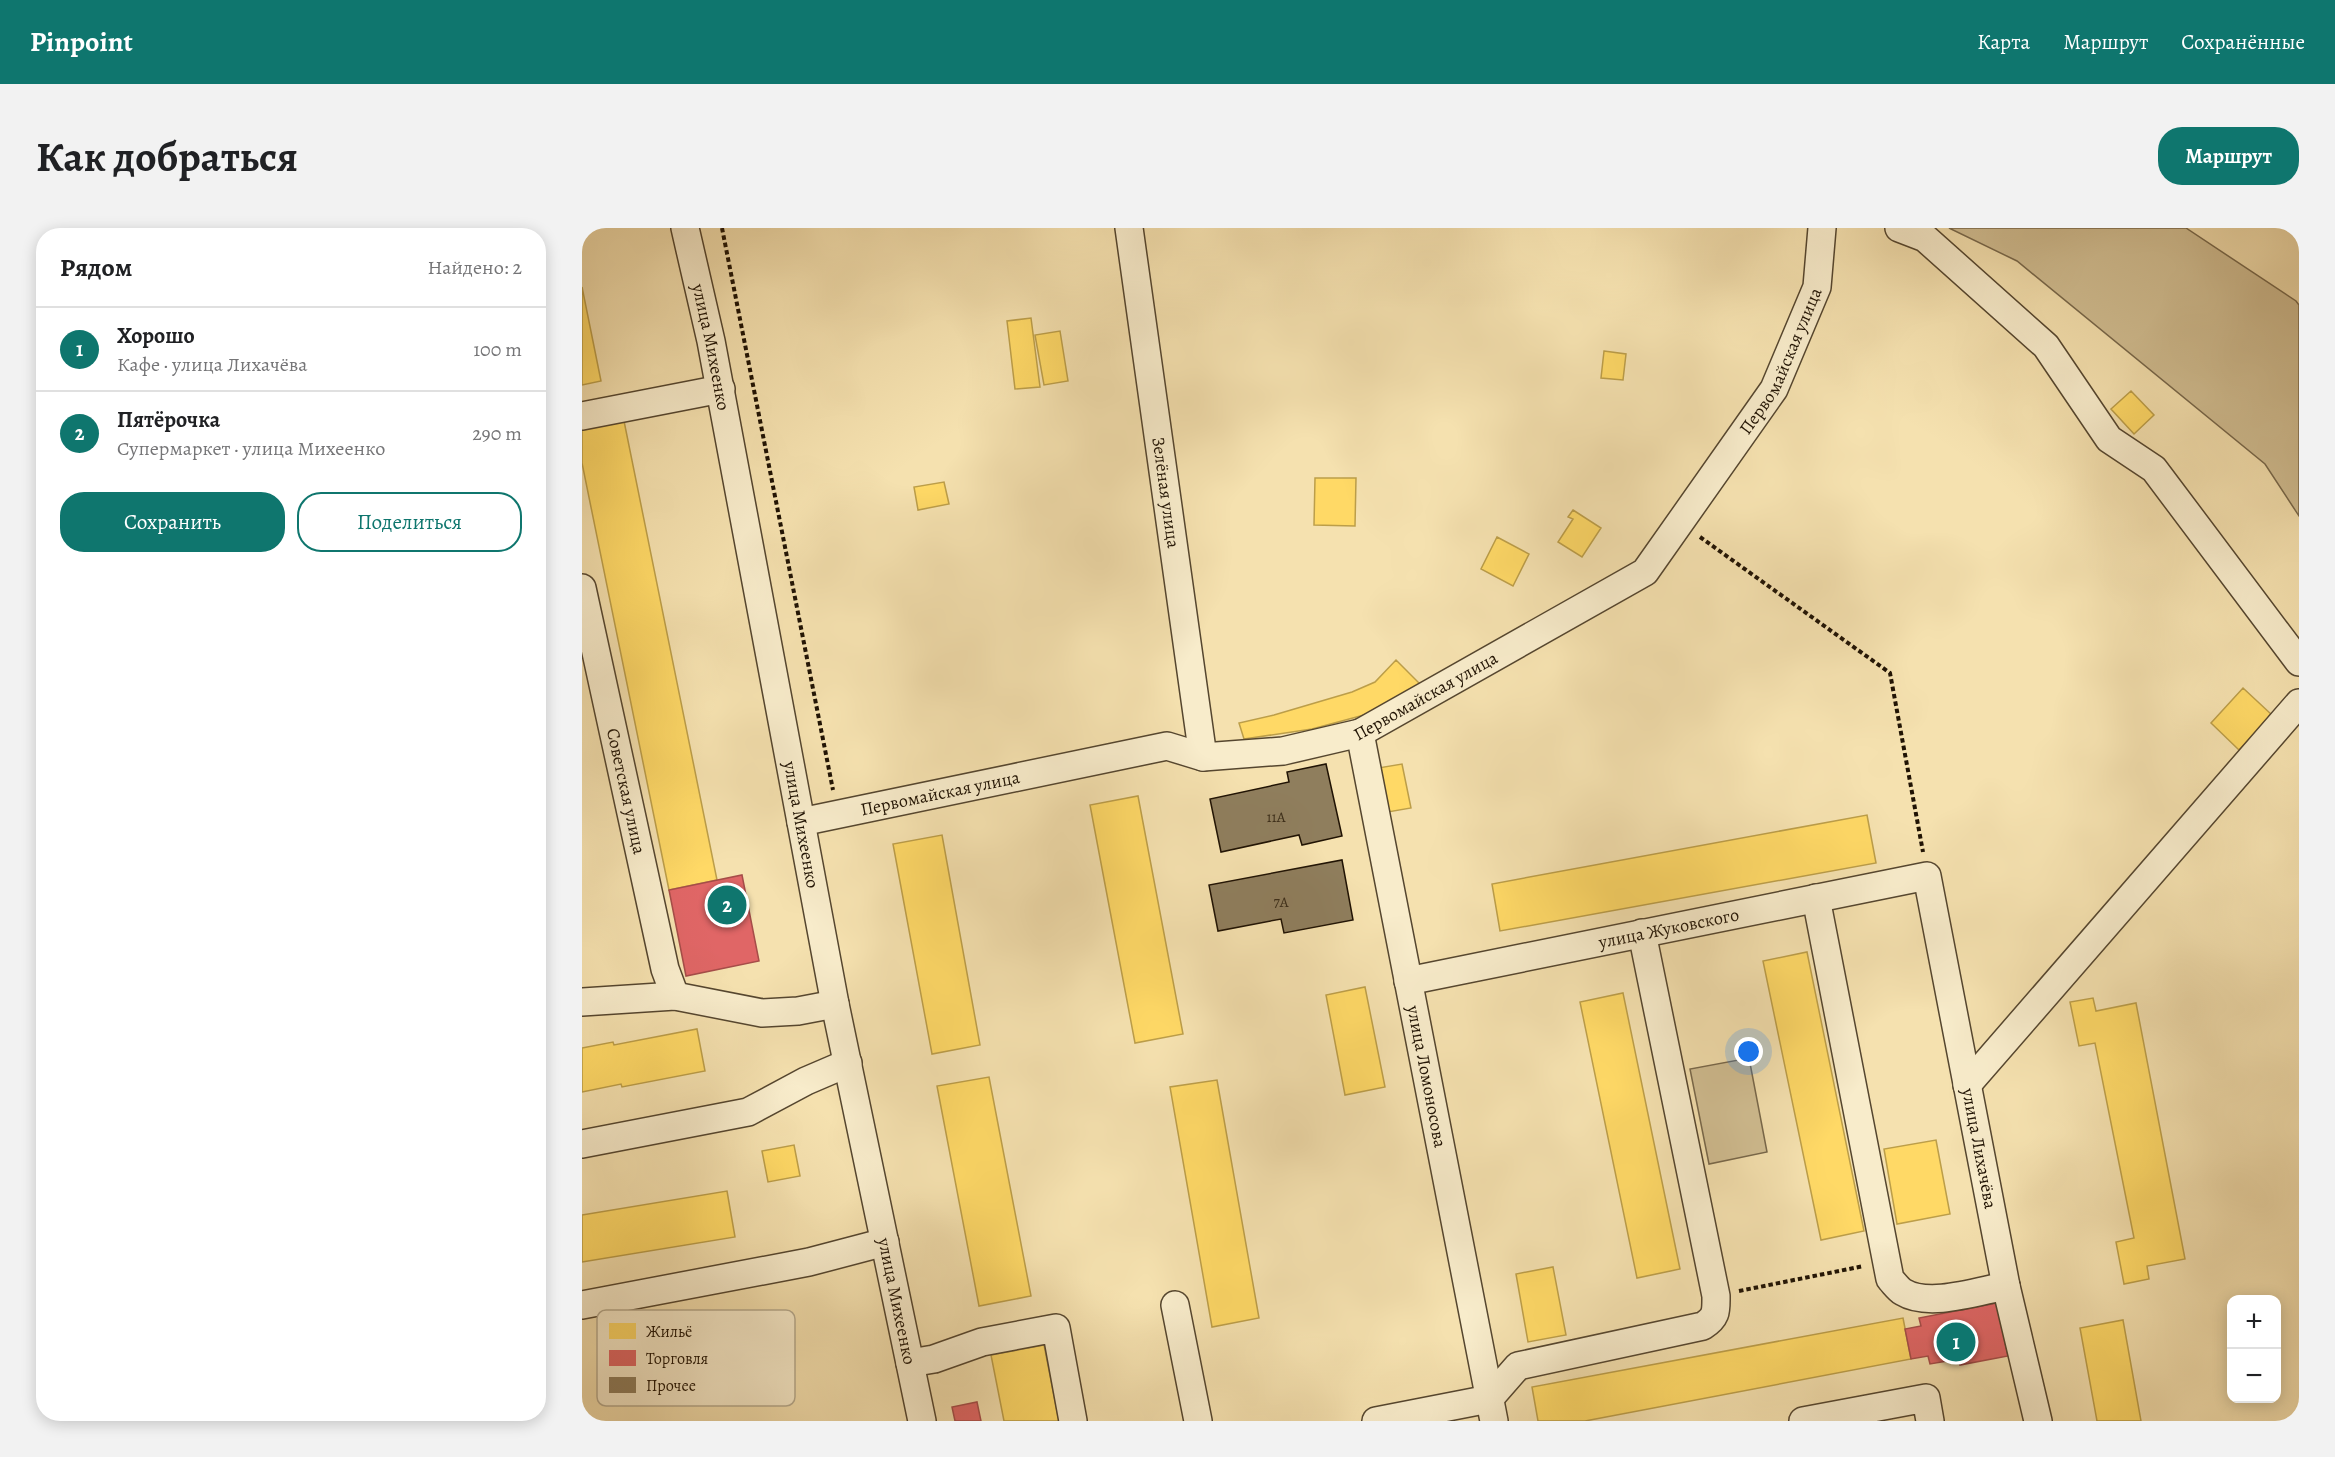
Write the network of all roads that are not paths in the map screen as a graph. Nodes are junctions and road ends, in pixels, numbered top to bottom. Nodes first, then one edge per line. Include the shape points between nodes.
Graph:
1 (685, 228) edge
2 (1129, 228) edge
3 (1822, 228) edge
4 (1899, 228) edge
5 (721, 389) junction
6 (582, 416) edge
7 (582, 588) edge
8 (2299, 662) edge
9 (2299, 703) edge
10 (1360, 733) junction
11 (1203, 757) junction
12 (801, 822) junction
13 (1927, 876) joint
14 (1816, 898) junction
15 (1642, 933) junction
16 (1408, 981) junction
17 (675, 996) junction
18 (582, 1002) edge
19 (836, 1004) junction
20 (848, 1062) junction
21 (1967, 1085) junction
22 (582, 1144) edge
23 (885, 1242) junction
24 (2006, 1286) junction
25 (582, 1305) edge
26 (1175, 1305) dead end
27 (910, 1363) junction
28 (1491, 1410) edge
29 (922, 1421) edge
30 (1073, 1421) edge
31 (1198, 1421) edge
32 (1376, 1421) edge
33 (1803, 1421) edge
34 (1930, 1421) edge
35 (2038, 1421) edge

1 - 5 street, улица Михеенко
2 - 11 street, Зелёная улица
3 - 10 street, Первомайская улица via 1817,287 1774,389 1645,572
4 - 8 street via 1925,238 2046,346 2109,439 2154,469
5 - 6 street
5 - 12 street, улица Михеенко
7 - 17 street, Советская улица via 665,969
9 - 21 street
10 - 11 street, Первомайская улица via 1283,751
10 - 16 street, улица Ломоносова
11 - 12 street, Первомайская улица via 1167,746
12 - 19 street, улица Михеенко
13 - 14 street, улица Жуковского
13 - 21 street, улица Лихачёва
14 - 15 street, улица Жуковского
14 - 24 street via 1890,1279 1903,1292 1934,1299
15 - 16 street, улица Жуковского
15 - 28 street via 1716,1310 1712,1320 1703,1326 1518,1366
16 - 28 street, улица Ломоносова
17 - 18 street
17 - 19 street via 762,1013
19 - 20 street, улица Михеенко
20 - 22 street via 748,1112
20 - 23 street, улица Михеенко
21 - 24 street, улица Лихачёва
23 - 25 street via 809,1262
23 - 27 street, улица Михеенко
24 - 35 street, улица Лихачёва
26 - 31 street
27 - 29 street, улица Михеенко
27 - 30 street via 982,1342 1056,1328
28 - 32 street
33 - 34 street via 1926,1398

